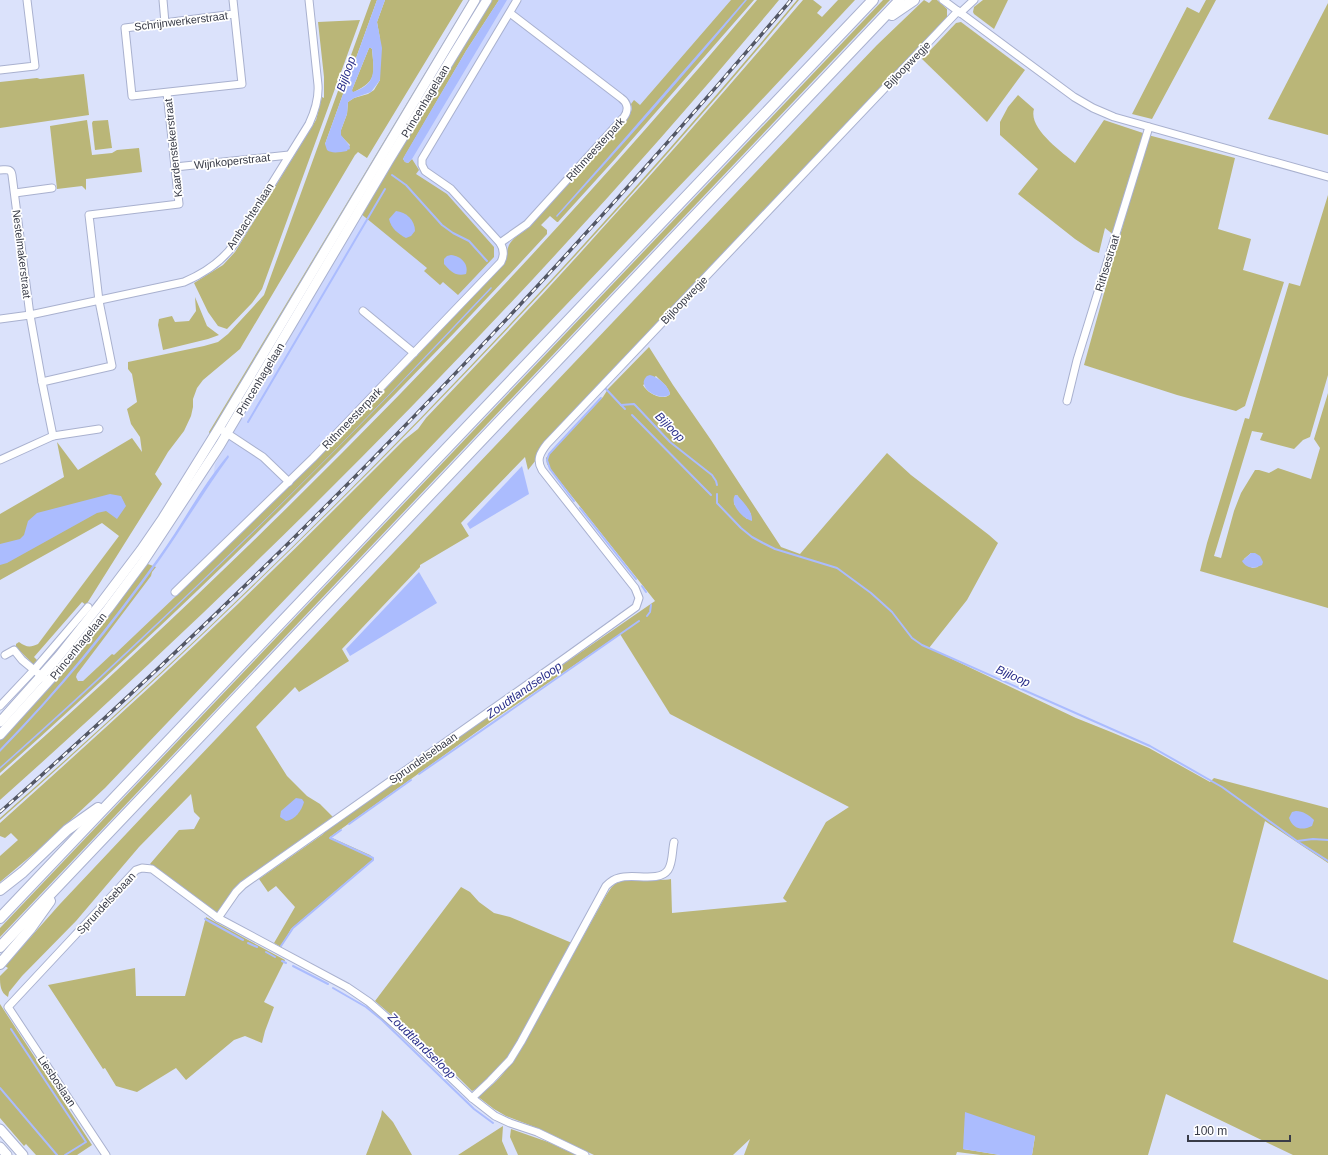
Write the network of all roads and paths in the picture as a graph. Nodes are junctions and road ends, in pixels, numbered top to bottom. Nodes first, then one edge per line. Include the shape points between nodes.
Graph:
1 (27, 0) edge
2 (163, 0) edge
3 (233, 0) edge
4 (309, 0) edge
5 (475, 0) edge
6 (486, 0) edge
7 (517, 0) edge
8 (865, 0) edge
9 (873, 0) edge
10 (900, 0) edge
11 (914, 0) edge
12 (943, 0) edge
13 (974, 0) edge
14 (959, 12) junction
15 (510, 13) junction
16 (234, 14) junction
17 (165, 23) junction
18 (876, 26) junction
19 (832, 43) junction
20 (0, 70) edge
21 (167, 93) junction
22 (1149, 127) junction
23 (289, 155) junction
24 (175, 167) junction
25 (0, 170) edge
26 (1328, 177) edge
27 (52, 188) dead end
28 (15, 193) junction
29 (500, 243) junction
30 (99, 301) junction
31 (363, 311) dead end
32 (30, 316) junction
33 (0, 319) edge
34 (414, 353) junction
35 (42, 382) junction
36 (1068, 400) dead end
37 (219, 428) junction
38 (99, 429) dead end
39 (227, 433) junction
40 (53, 436) junction
41 (0, 460) edge
42 (289, 482) junction
43 (175, 592) dead end
44 (88, 607) dead end
45 (636, 607) joint
46 (5, 655) dead end
47 (34, 670) junction
48 (45, 679) junction
49 (0, 706) edge
50 (0, 722) edge
51 (0, 735) edge
52 (117, 794) junction
53 (674, 842) dead end
54 (76, 866) junction
55 (0, 890) edge
56 (0, 918) edge
57 (218, 918) junction
58 (0, 947) edge
59 (1, 963) edge
60 (8, 1008) joint
61 (472, 1098) junction
62 (0, 1129) edge
63 (0, 1147) edge
64 (7, 1155) edge
65 (23, 1155) edge
66 (106, 1155) edge
67 (585, 1155) edge

1 - 20 street via 35,66
2 - 17 street
3 - 16 street
4 - 23 street, Ambachtenlaan via 318,96 312,119
5 - 37 main road, Princenhagelaan
6 - 39 main road, Princenhagelaan
7 - 15 street
8 - 19 highway
9 - 19 highway
10 - 18 highway
11 - 18 highway
12 - 14 street
13 - 14 street
14 - 22 street via 1074,97 1114,117
14 - 45 street, Bijloopwegje via 540,453 539,462 542,470 635,588 639,598
15 - 29 street via 421,163 426,172 451,189
15 - 29 street, Rithmeesterpark via 621,98 627,104 627,109 624,117 527,224
16 - 17 street, Schrijnwerkerstraat
16 - 21 street via 242,84
17 - 21 street, Schrijnwerkerstraat via 125,28 132,96
18 - 54 highway
19 - 52 highway
21 - 24 street, Kaardenstekerstraat
22 - 26 street
22 - 36 street, Rithsestraat via 1077,360
23 - 24 street, Wijnkoperstraat
23 - 30 street, Ambachtenlaan via 235,243 211,268 184,282
24 - 30 street, Kaardenstekerstraat via 179,204 89,215
25 - 28 street, Nestelmakerstraat via 11,171
27 - 28 street
28 - 32 street, Nestelmakerstraat
29 - 34 street, Rithmeesterpark via 503,254 499,264
30 - 32 street, Ambachtenlaan
30 - 35 street via 112,366
31 - 34 street
32 - 33 street, Ambachtenlaan
32 - 35 street, Nestelmakerstraat
34 - 42 street, Rithmeesterpark
35 - 40 street, Nestelmakerstraat
37 - 39 street
37 - 48 main road, Princenhagelaan via 141,550
38 - 40 street
39 - 42 street via 263,457
39 - 48 main road, Princenhagelaan via 143,562 99,621
40 - 41 street
42 - 43 street, Rithmeesterpark
44 - 47 street, Princenhagelaan
45 - 57 street, Sprundelsebaan via 243,885
46 - 47 street, Princenhagelaan via 14,650
47 - 48 street, Princenhagelaan
47 - 49 street, Princenhagelaan
48 - 50 main road, Princenhagelaan
48 - 51 main road, Princenhagelaan
52 - 55 highway via 67,830
52 - 56 highway
53 - 61 street via 670,866 666,872 654,877 619,877 606,886 510,1060
54 - 58 highway
54 - 59 highway via 30,929
57 - 60 street, Sprundelsebaan via 152,869 136,870
57 - 61 street, Sprundelsebaan via 347,987 369,1002
60 - 66 street, Liesboslaan
61 - 67 street, Sprundelsebaan via 494,1116 537,1132
62 - 65 main road
63 - 64 main road

